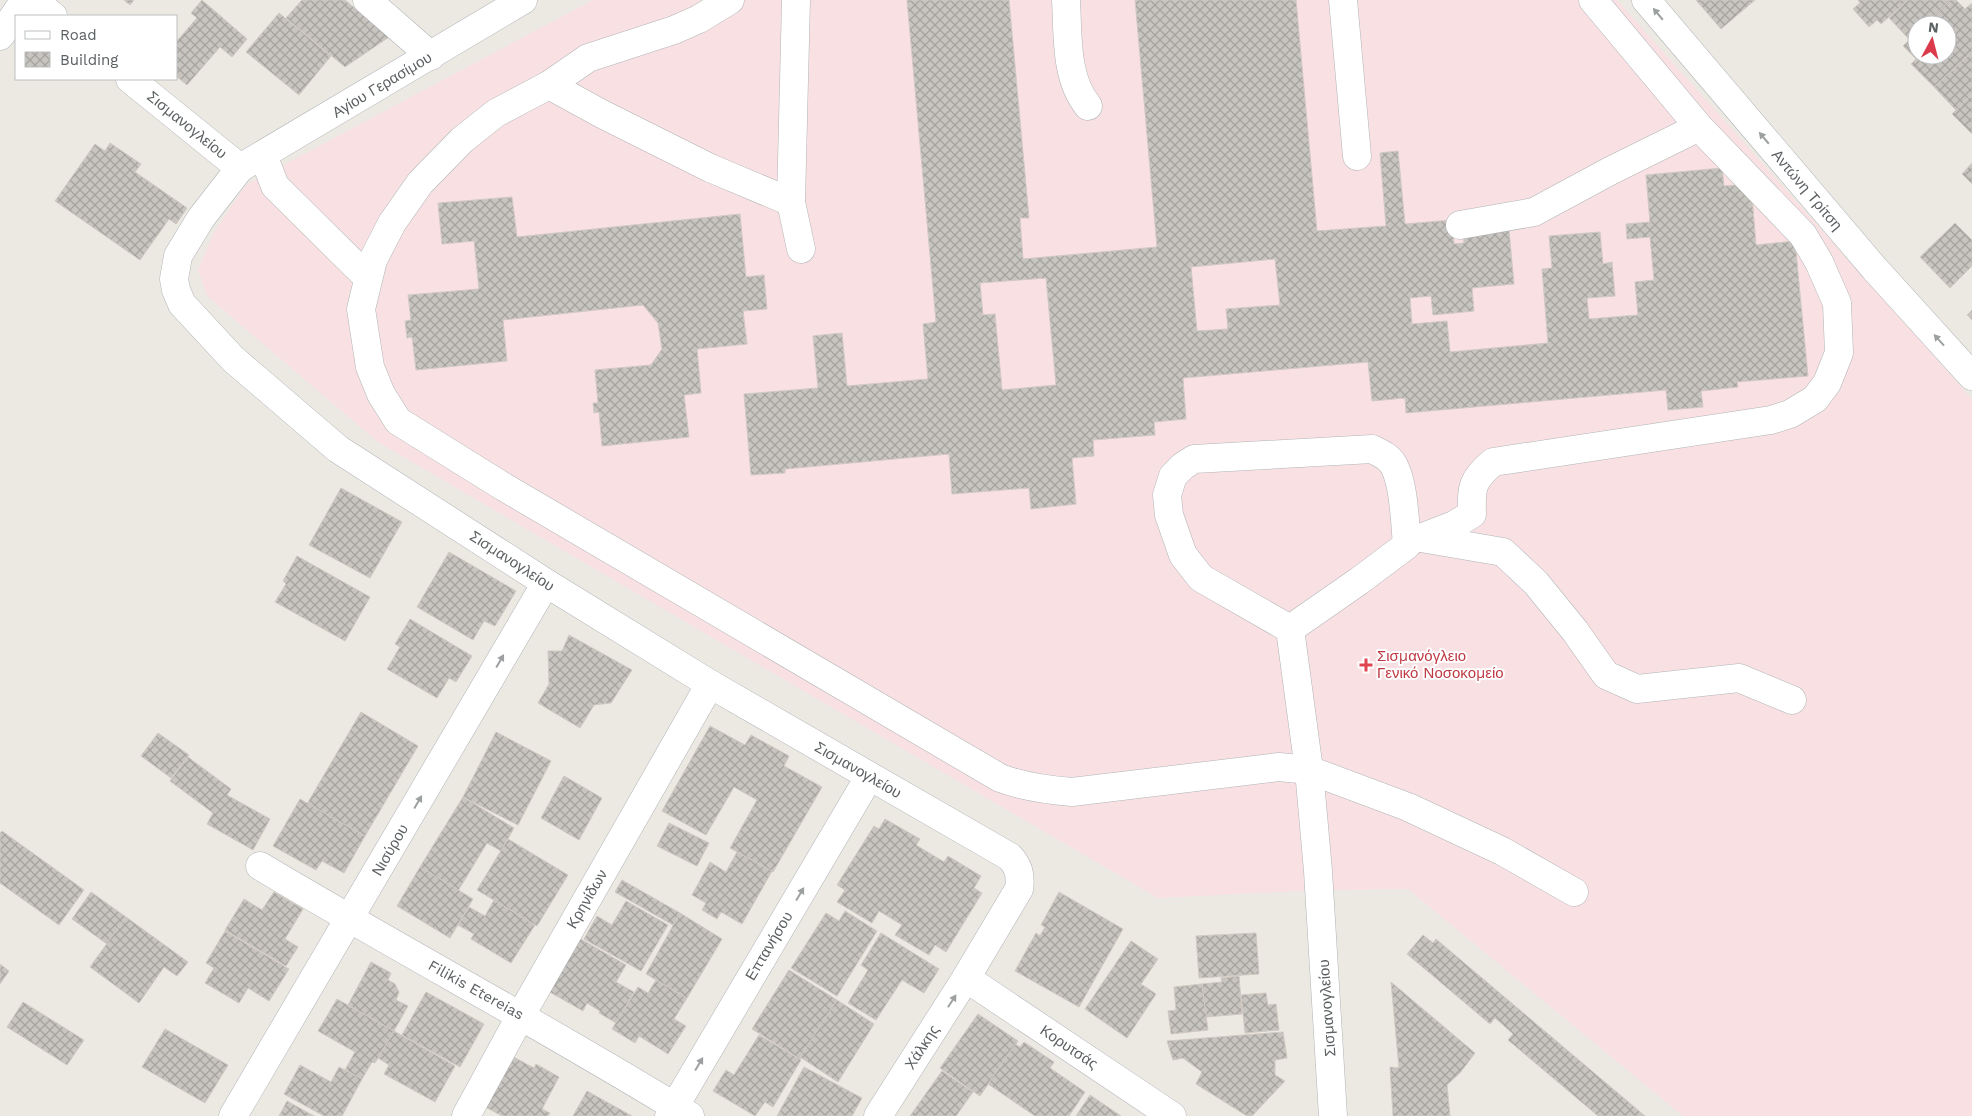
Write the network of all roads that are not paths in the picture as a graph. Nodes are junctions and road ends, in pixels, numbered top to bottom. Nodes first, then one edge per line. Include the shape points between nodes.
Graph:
1 (25, 0) edge
2 (33, 0) edge
3 (367, 0) edge
4 (523, 0) edge
5 (730, 0) edge
6 (796, 0) edge
7 (1066, 0) edge
8 (1343, 0) edge
9 (1593, 0) edge
10 (1646, 0) edge
11 (52, 15) edge
12 (0, 36) edge
13 (431, 56) junction
14 (131, 80) edge
15 (549, 85) junction
16 (1088, 106) dead end
17 (1699, 127) junction
18 (263, 155) junction
19 (1357, 156) dead end
20 (240, 168) junction
21 (791, 202) junction
22 (1460, 225) dead end
23 (800, 249) dead end
24 (368, 278) junction
25 (1972, 376) edge
26 (1415, 541) junction
27 (546, 583) junction
28 (1290, 628) junction
29 (710, 684) junction
30 (1792, 700) dead end
31 (1309, 770) junction
32 (869, 777) junction
33 (260, 866) dead end
34 (1574, 892) dead end
35 (350, 919) junction
36 (966, 978) junction
37 (521, 1015) junction
38 (678, 1113) edge
39 (233, 1116) edge
40 (466, 1116) edge
41 (878, 1116) edge
42 (1172, 1116) edge
43 (1333, 1116) edge

1 - 12 street
2 - 11 street
3 - 13 street
4 - 13 street, Αγίου Γερασίμου
5 - 15 street via 674,30 588,58
6 - 21 street
7 - 16 street via 1072,74 1079,95
8 - 19 street
9 - 17 street
25 -> 10 street, Αντώνη Τρίτση via 1874,268
13 - 18 street, Αγίου Γερασίμου
14 - 20 street, Σισμανογλείου
15 - 21 street via 710,168
15 - 24 street via 496,113 462,140 420,183 392,223 373,260
17 - 22 street via 1534,212
17 - 26 street via 1803,235 1819,262 1837,303 1839,353 1827,383 1815,400 1771,420 1493,462 1478,474 1471,490 1472,514
18 - 20 street, Αγίου Γερασίμου
18 - 24 street via 275,186
20 - 27 street, Σισμανογλείου via 201,218 178,256 174,279 182,304 233,359 338,449
21 - 23 street
24 - 31 street via 361,309 370,367 381,394 398,421 504,487 1000,778 1021,786 1072,792 1279,767
26 - 28 street
26 - 28 street via 1394,465 1387,456 1372,449 1194,459 1183,466 1174,476 1168,495 1169,515 1183,555 1201,578
26 - 30 street via 1503,552 1536,583 1606,675 1637,689 1740,678
27 - 29 street, Σισμανογλείου
35 -> 27 street, Νισύρου
28 - 31 street, Σισμανογλείου
29 - 32 street, Σισμανογλείου
29 - 37 street, Κρηνίδων
31 - 34 street via 1417,811 1502,851
31 - 43 street, Σισμανογλείου
32 - 36 street, Σισμανογλείου via 1016,863 1020,872 1019,889
38 -> 32 street, Επτανήσου
33 - 35 street, Filikis Etereias
35 - 37 street, Filikis Etereias
35 - 39 street, Νισύρου
41 -> 36 street, Χάλκης
36 - 42 street, Κορυτσάς
37 - 38 street, Filikis Etereias
37 - 40 street, Κρηνίδων

